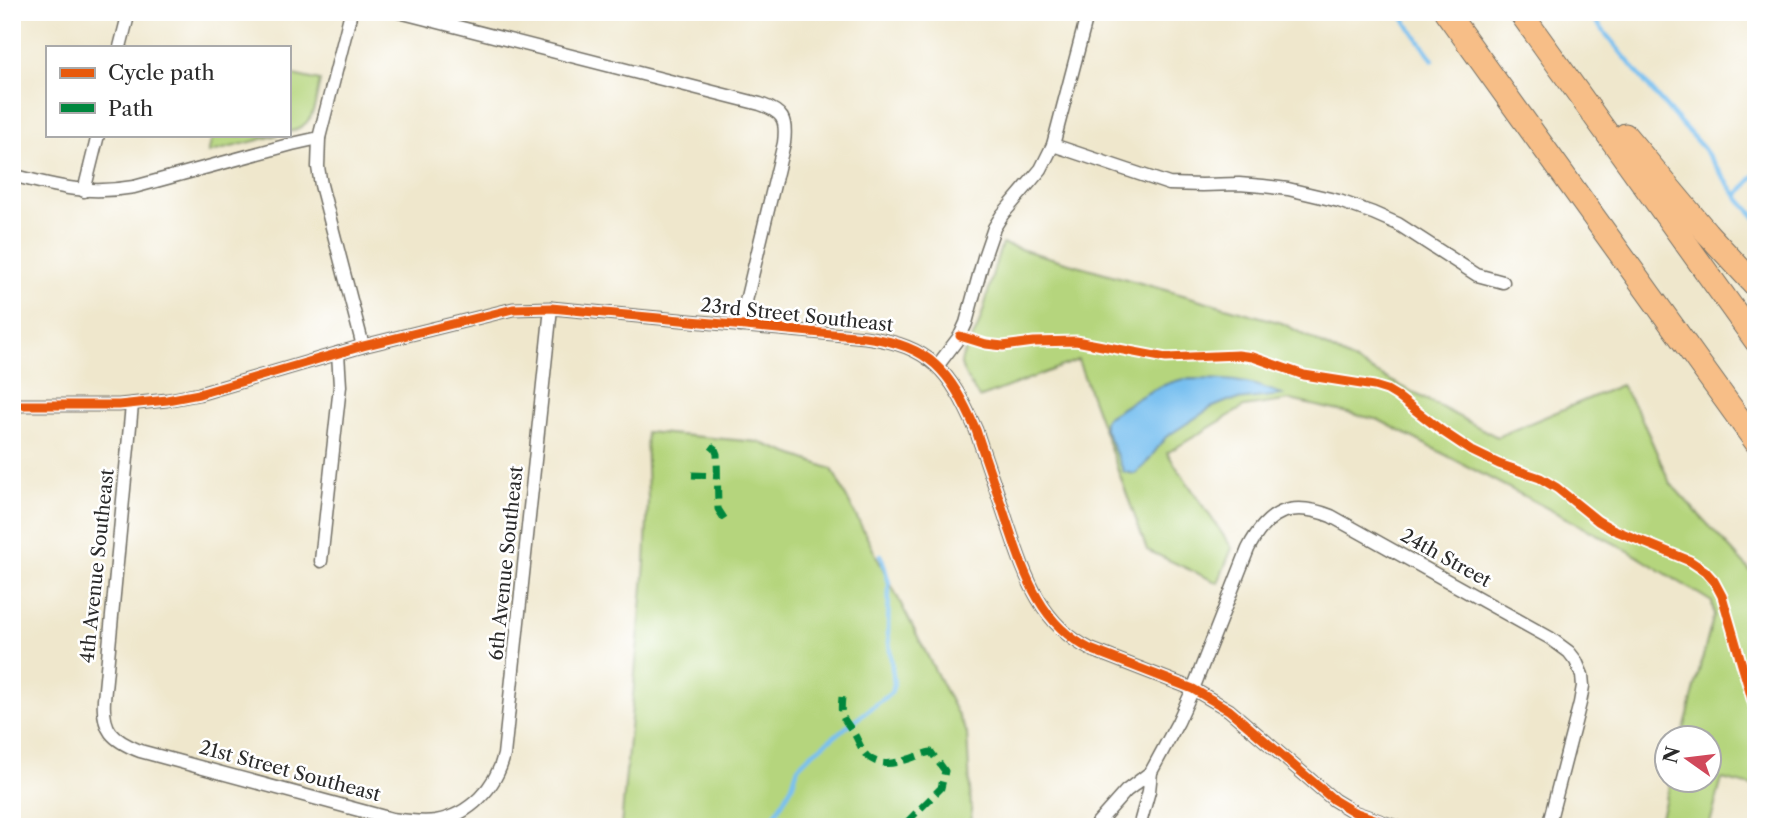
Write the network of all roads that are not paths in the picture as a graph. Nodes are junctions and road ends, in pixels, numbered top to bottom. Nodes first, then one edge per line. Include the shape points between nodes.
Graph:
1 (129, 12) edge
2 (351, 12) edge
3 (398, 12) edge
4 (1088, 12) edge
5 (1446, 12) edge
6 (1520, 12) edge
7 (1526, 12) edge
8 (120, 46) edge
9 (98, 136) edge
10 (319, 138) junction
11 (1053, 145) junction
12 (12, 175) edge
13 (84, 191) junction
14 (1503, 282) dead end
15 (1756, 286) edge
16 (551, 308) junction
17 (740, 326) junction
18 (1756, 341) edge
19 (363, 346) junction
20 (338, 353) junction
21 (938, 365) junction
22 (12, 405) edge
23 (132, 405) junction
24 (1756, 442) edge
25 (321, 561) dead end
26 (1193, 689) junction
27 (108, 731) joint
28 (1151, 772) junction
29 (466, 809) joint
30 (1094, 827) edge
31 (1139, 827) edge
32 (1396, 827) edge
33 (1548, 827) edge

1 - 8 street
2 - 10 street
3 - 17 street via 760,104 782,117 786,123 784,143
4 - 11 street
5 - 24 highway
6 - 18 highway
7 - 15 highway via 1648,163
9 - 13 street
10 - 13 street via 134,187
10 - 19 street via 321,185
11 - 14 street via 1169,184 1263,186 1339,201 1398,225 1477,275
11 - 21 street via 1041,169 994,228 966,323
12 - 13 street
16 - 17 street, 23rd Street Southeast
16 - 19 street, 23rd Street Southeast via 513,309
16 - 29 street, 6th Avenue Southeast via 506,743 496,777
17 - 21 street, 23rd Street Southeast via 886,340
19 - 20 street, 23rd Street Southeast
20 - 23 street, 23rd Street Southeast via 200,394
20 - 25 street via 340,386
21 - 26 street, 23rd Street Southeast via 966,407 1024,571 1047,615 1084,646
22 - 23 street, 23rd Street Southeast
23 - 27 street, 4th Avenue Southeast via 104,700
26 - 28 street
26 - 32 street, 23rd Street Southeast via 1229,710 1341,805
26 - 33 street, 24th Street via 1252,541 1264,524 1283,512 1304,509 1331,516 1550,638 1579,666 1580,703
27 - 29 street, 21st Street Southeast via 140,751 392,819 436,821
28 - 30 street via 1126,791
28 - 31 street

